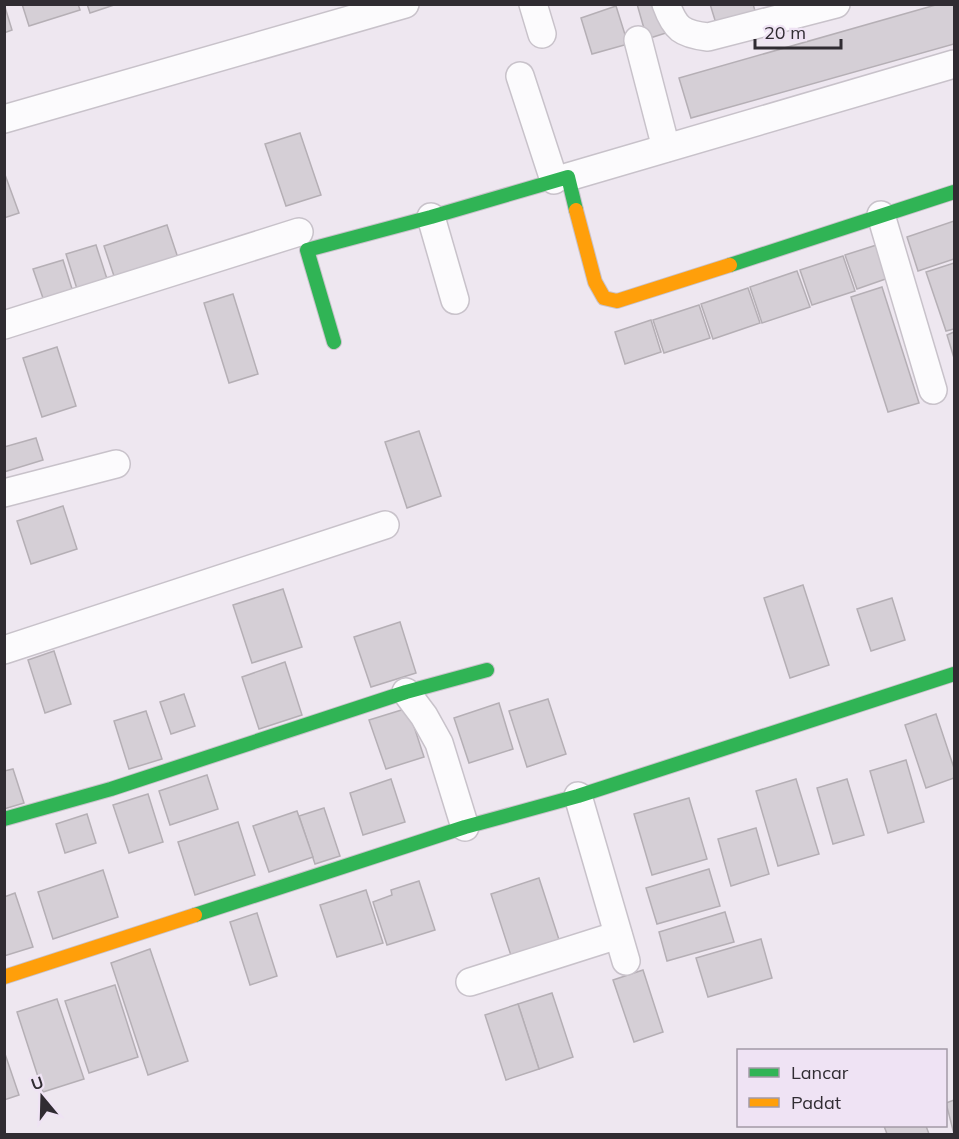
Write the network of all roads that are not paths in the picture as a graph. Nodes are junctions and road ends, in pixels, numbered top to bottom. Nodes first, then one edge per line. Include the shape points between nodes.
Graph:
1 (405, 4) edge
2 (533, 4) edge
3 (666, 4) edge
4 (828, 5) edge
5 (542, 34) dead end
6 (639, 40) dead end
7 (954, 64) edge
8 (520, 76) dead end
9 (4, 119) edge
10 (666, 148) junction
11 (561, 178) junction
12 (954, 192) edge
13 (881, 215) junction
14 (431, 217) junction
15 (298, 232) dead end
16 (455, 300) dead end
17 (4, 325) edge
18 (334, 342) dead end
19 (933, 390) dead end
20 (116, 464) dead end
21 (4, 493) edge
22 (385, 525) dead end
23 (4, 650) edge
24 (487, 670) dead end
25 (954, 674) edge
26 (406, 692) junction
27 (578, 796) junction
28 (4, 819) edge
29 (465, 827) junction
30 (4, 977) edge
31 (470, 982) dead end

1 - 9 street
2 - 5 street
3 - 4 street via 680,30 708,37
6 - 10 street
7 - 10 street
8 - 11 street
10 - 11 street
11 - 13 street via 595,282 604,298 617,301
11 - 14 street
12 - 13 street
13 - 19 street
14 - 16 street
14 - 18 street via 307,250
15 - 17 street
20 - 21 street
22 - 23 street
24 - 26 street
25 - 27 street
26 - 28 street via 111,789
26 - 29 street via 440,743
27 - 29 street
27 - 31 street via 622,948
29 - 30 street

